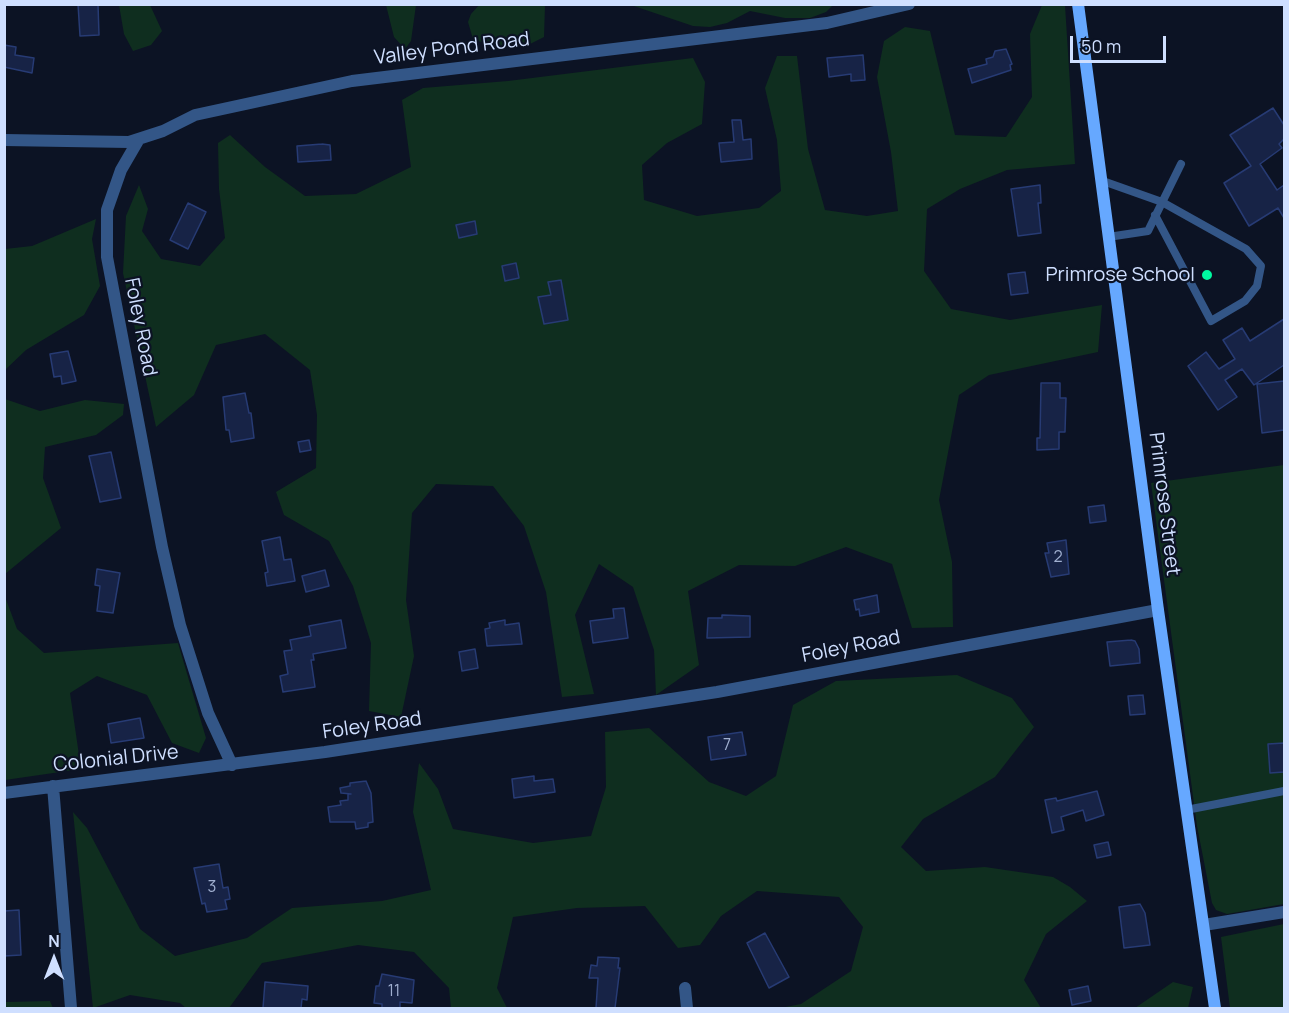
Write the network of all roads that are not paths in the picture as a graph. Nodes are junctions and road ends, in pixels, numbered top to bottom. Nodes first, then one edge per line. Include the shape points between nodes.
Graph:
1 (909, 4) edge
2 (1078, 4) edge
3 (139, 139) junction
4 (4, 140) edge
5 (1181, 164) dead end
6 (1100, 180) junction
7 (1162, 202) junction
8 (1155, 215) junction
9 (1108, 237) junction
10 (1158, 610) junction
11 (232, 765) junction
12 (53, 786) junction
13 (1284, 791) edge
14 (4, 793) edge
15 (1186, 810) junction
16 (1284, 912) edge
17 (1204, 925) junction
18 (685, 988) dead end
19 (71, 1008) edge
20 (687, 1008) edge
21 (1215, 1008) edge

1 - 3 street, Valley Pond Road via 827,23 352,81 195,115
2 - 6 main road, Primrose Street
3 - 4 street, Valley Pond Road
3 - 11 street, Foley Road via 121,170 107,210 107,257 180,625 208,713
5 - 7 lane
6 - 7 lane
6 - 9 main road, Primrose Street
7 - 8 lane
7 - 8 lane via 1246,249 1260,266 1257,286 1245,301 1211,321
8 - 9 lane via 1148,231
9 - 10 main road, Primrose Street
10 - 11 street, Foley Road via 717,692
10 - 15 main road, Primrose Street
11 - 12 street, Colonial Drive
12 - 14 street, Colonial Drive
12 - 19 street
13 - 15 lane
15 - 17 main road, Primrose Street
16 - 17 street
17 - 21 main road, Primrose Street
18 - 20 street

